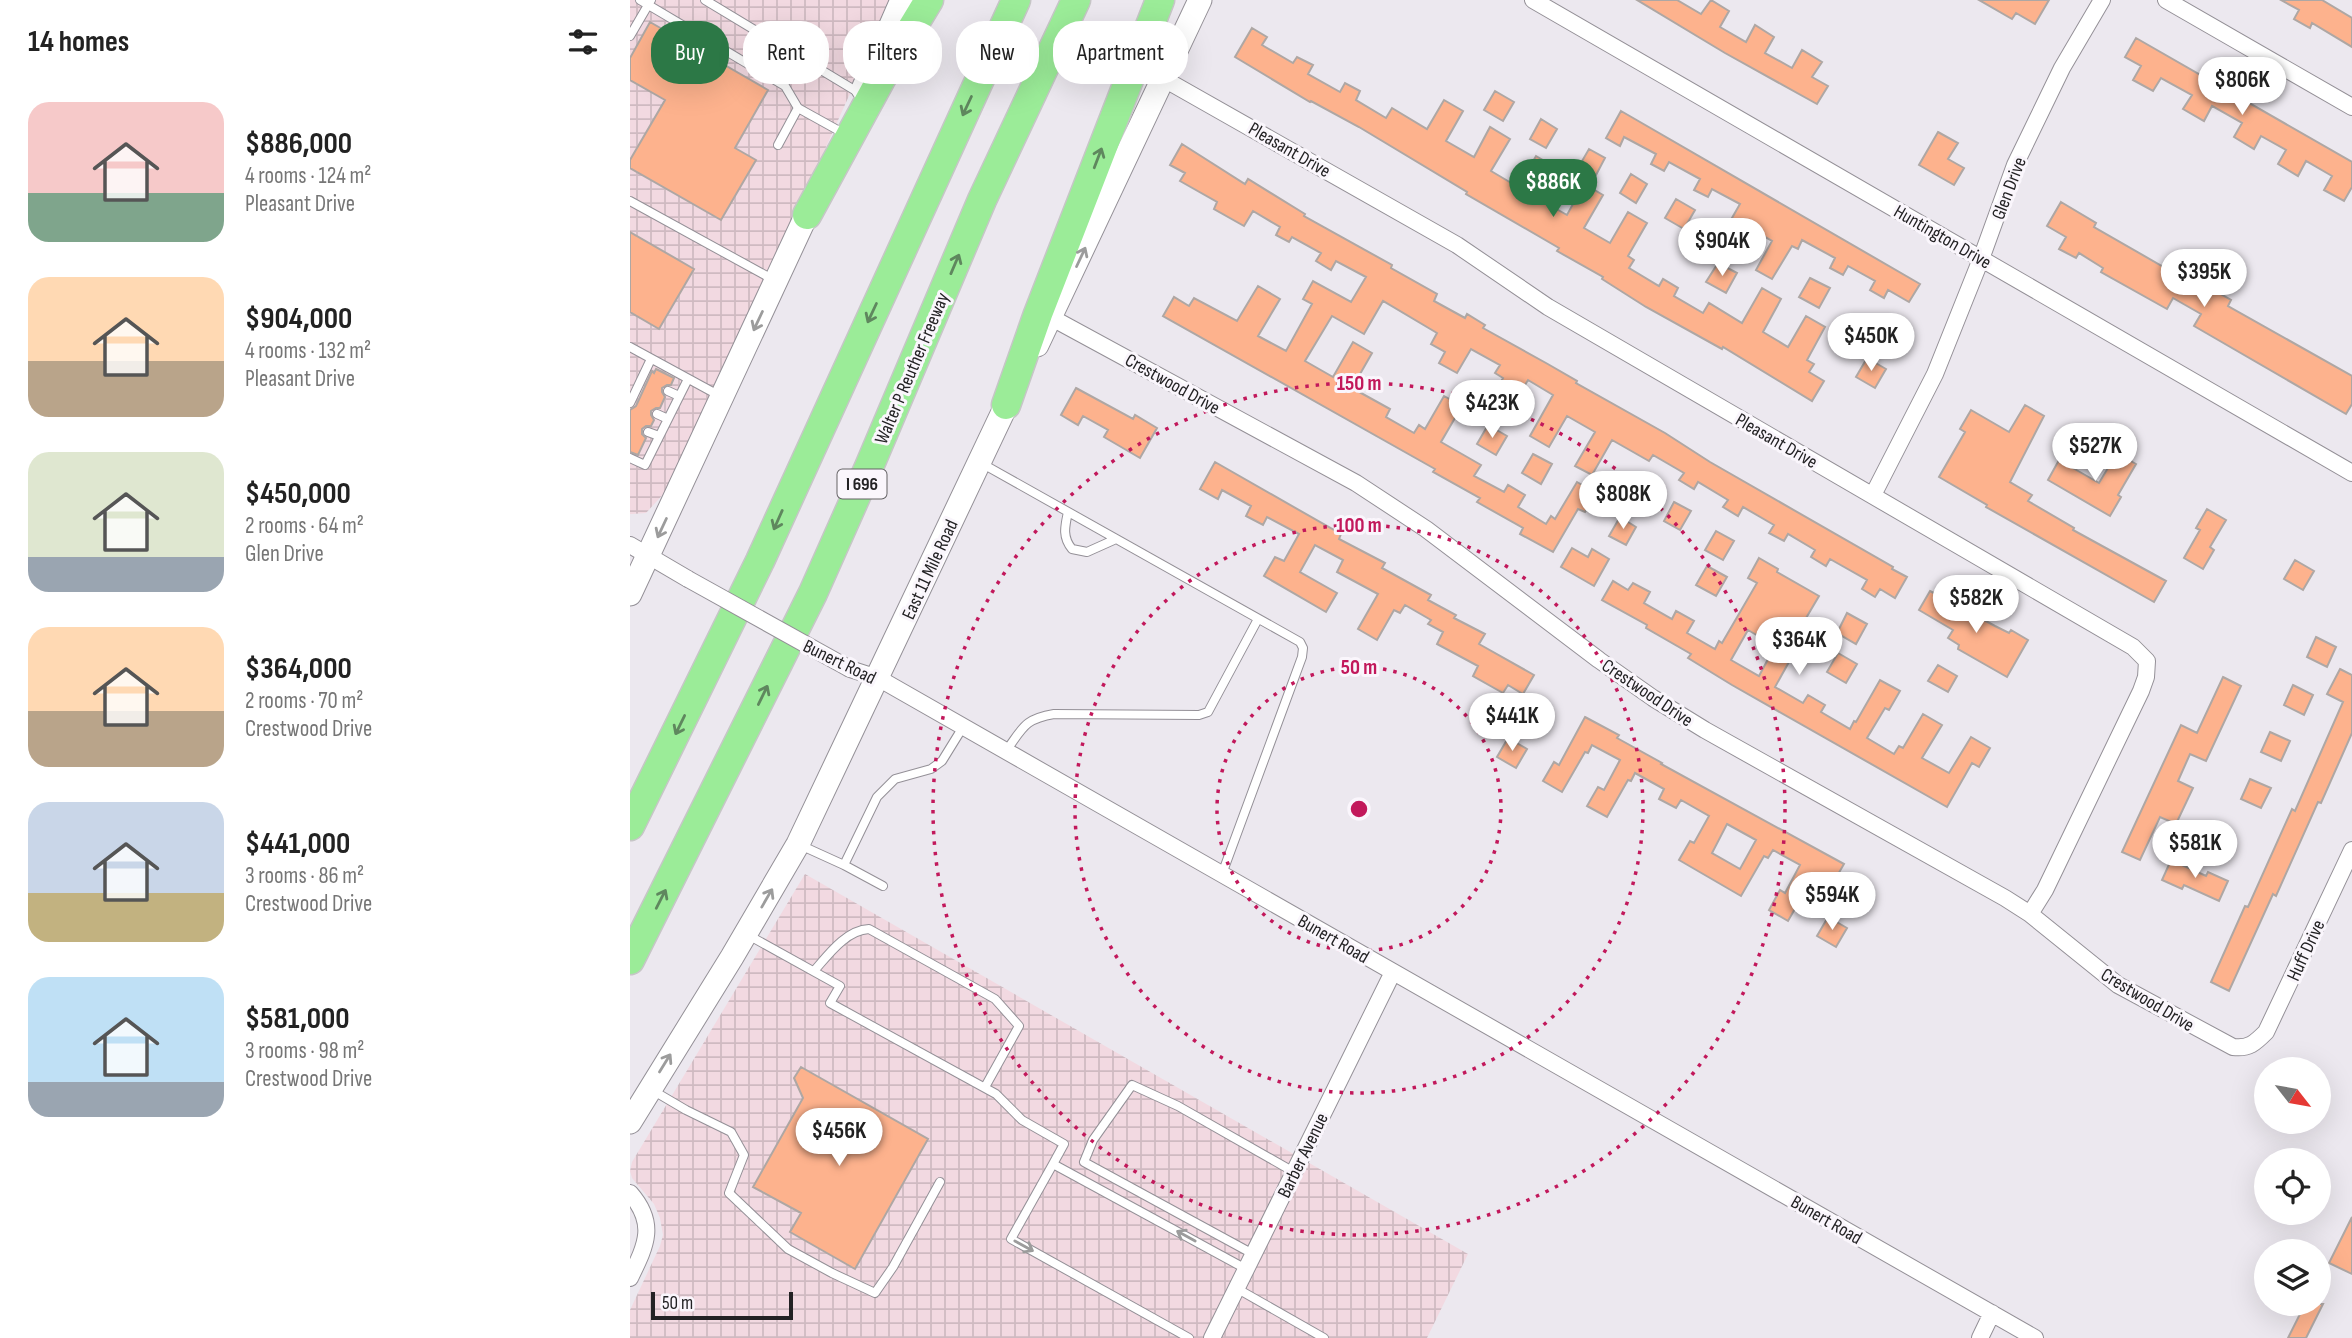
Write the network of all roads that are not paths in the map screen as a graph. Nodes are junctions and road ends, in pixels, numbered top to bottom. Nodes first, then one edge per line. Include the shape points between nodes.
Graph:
1 (639, 0) edge
2 (705, 0) edge
3 (902, 0) edge
4 (929, 0) edge
5 (1016, 0) edge
6 (1076, 0) edge
7 (1160, 0) edge
8 (1200, 0) edge
9 (1533, 0) edge
10 (2102, 0) edge
11 (2166, 0) edge
12 (650, 3) edge
13 (1188, 26) edge
14 (630, 36) edge
15 (1162, 84) edge
16 (1173, 84) edge
17 (861, 94) junction
18 (2352, 107) edge
19 (797, 108) junction
20 (843, 132) junction
21 (778, 145) dead end
22 (630, 201) edge
23 (807, 215) junction
24 (1982, 259) junction
25 (776, 281) junction
26 (1052, 318) junction
27 (630, 347) edge
28 (651, 359) junction
29 (688, 379) junction
30 (668, 391) dead end
31 (679, 396) junction
32 (723, 397) junction
33 (633, 404) edge
34 (1006, 405) junction
35 (657, 414) dead end
36 (668, 419) junction
37 (648, 432) dead end
38 (659, 436) junction
39 (630, 458) edge
40 (979, 462) junction
41 (2352, 473) edge
42 (1873, 495) junction
43 (1068, 512) junction
44 (1116, 539) junction
45 (639, 551) edge
46 (630, 594) edge
47 (1258, 619) junction
48 (878, 678) junction
49 (963, 727) junction
50 (1006, 751) junction
51 (630, 826) edge
52 (798, 844) junction
53 (2352, 850) edge
54 (844, 866) junction
55 (1222, 874) junction
56 (883, 886) dead end
57 (2030, 914) junction
58 (746, 933) junction
59 (630, 960) edge
60 (814, 971) junction
61 (1393, 972) junction
62 (2251, 1046) joint
63 (985, 1087) junction
64 (650, 1089) junction
65 (630, 1122) edge
66 (1053, 1164) junction
67 (1294, 1172) junction
68 (940, 1182) dead end
69 (630, 1193) edge
70 (1250, 1262) junction
71 (630, 1278) edge
72 (1236, 1288) junction
73 (1992, 1314) junction
74 (1189, 1338) edge
75 (1212, 1338) edge
76 (1324, 1338) edge
77 (1980, 1338) edge
78 (2035, 1338) edge

1 - 12 lane
2 - 17 lane
3 - 17 main road
4 - 23 highway
5 -> 51 highway via 760,561
59 -> 6 highway, Walter P Reuther Freeway / I 696 via 813,593 982,200
34 -> 7 highway
8 - 13 main road, East 11 Mile Road
9 - 24 street, Huntington Drive
10 - 24 street, Glen Drive via 2062,68 2015,165
11 - 18 street
12 - 14 lane
12 - 19 lane via 785,86
26 -> 15 main road, East 11 Mile Road
16 - 42 street, Pleasant Drive via 1457,245 1548,307
17 - 20 main road
19 - 20 lane
19 - 21 lane
20 - 23 main road
22 - 25 lane
23 - 25 main road
24 - 41 street, Huntington Drive
24 - 42 street, Glen Drive via 1936,374
25 -> 32 main road
26 - 34 main road, East 11 Mile Road
26 - 57 street, Crestwood Drive via 1356,483 1426,529 1653,698
27 - 28 lane
28 - 29 lane
28 - 33 lane via 646,381
29 - 31 lane
29 - 32 lane
30 - 31 lane
31 - 36 lane
32 -> 45 main road
34 - 40 main road, East 11 Mile Road
35 - 36 lane
36 - 38 lane
37 - 38 lane
38 - 39 lane via 645,465
40 - 43 lane
40 - 48 main road, East 11 Mile Road
42 - 57 street, Pleasant Drive via 2133,647 2147,661 2141,691
43 - 44 lane
43 - 44 lane via 1064,533 1072,549 1087,552
44 - 47 lane
45 - 46 main road
45 - 48 street, Bunert Road, bridge via 850,670
47 - 50 lane via 1208,712 1042,716 1025,724
47 - 55 lane via 1300,642 1302,657
48 - 49 street, Bunert Road
48 - 52 main road, East 11 Mile Road
49 - 50 street, Bunert Road
49 - 54 lane via 942,761 931,769 895,779 877,797
50 - 55 street, Bunert Road
52 - 54 lane
58 -> 52 main road, East 11 Mile Road
53 - 62 street, Huff Drive via 2266,1032
54 - 56 lane
55 - 61 street, Bunert Road
57 - 62 street, Crestwood Drive via 2118,985 2218,1041 2242,1049
58 - 60 lane
64 -> 58 main road, East 11 Mile Road
60 - 63 lane via 840,986 830,1003
60 - 63 lane via 839,945 859,930 869,929 995,999 1019,1026
61 - 67 street, Barber Avenue
61 - 73 street, Bunert Road
63 - 66 lane via 1023,1120 1064,1144
64 - 65 main road, East 11 Mile Road
64 - 68 lane via 731,1132 744,1155 729,1193 788,1249 875,1293
70 -> 66 lane
66 -> 74 lane via 1011,1239
67 - 70 street, Barber Avenue
67 - 70 lane via 1132,1085 1093,1140 1084,1162
69 - 71 street via 648,1225 644,1248
70 - 72 street, Barber Avenue
72 - 75 street, Barber Avenue
72 - 76 lane
73 - 77 street
73 - 78 street, Bunert Road

